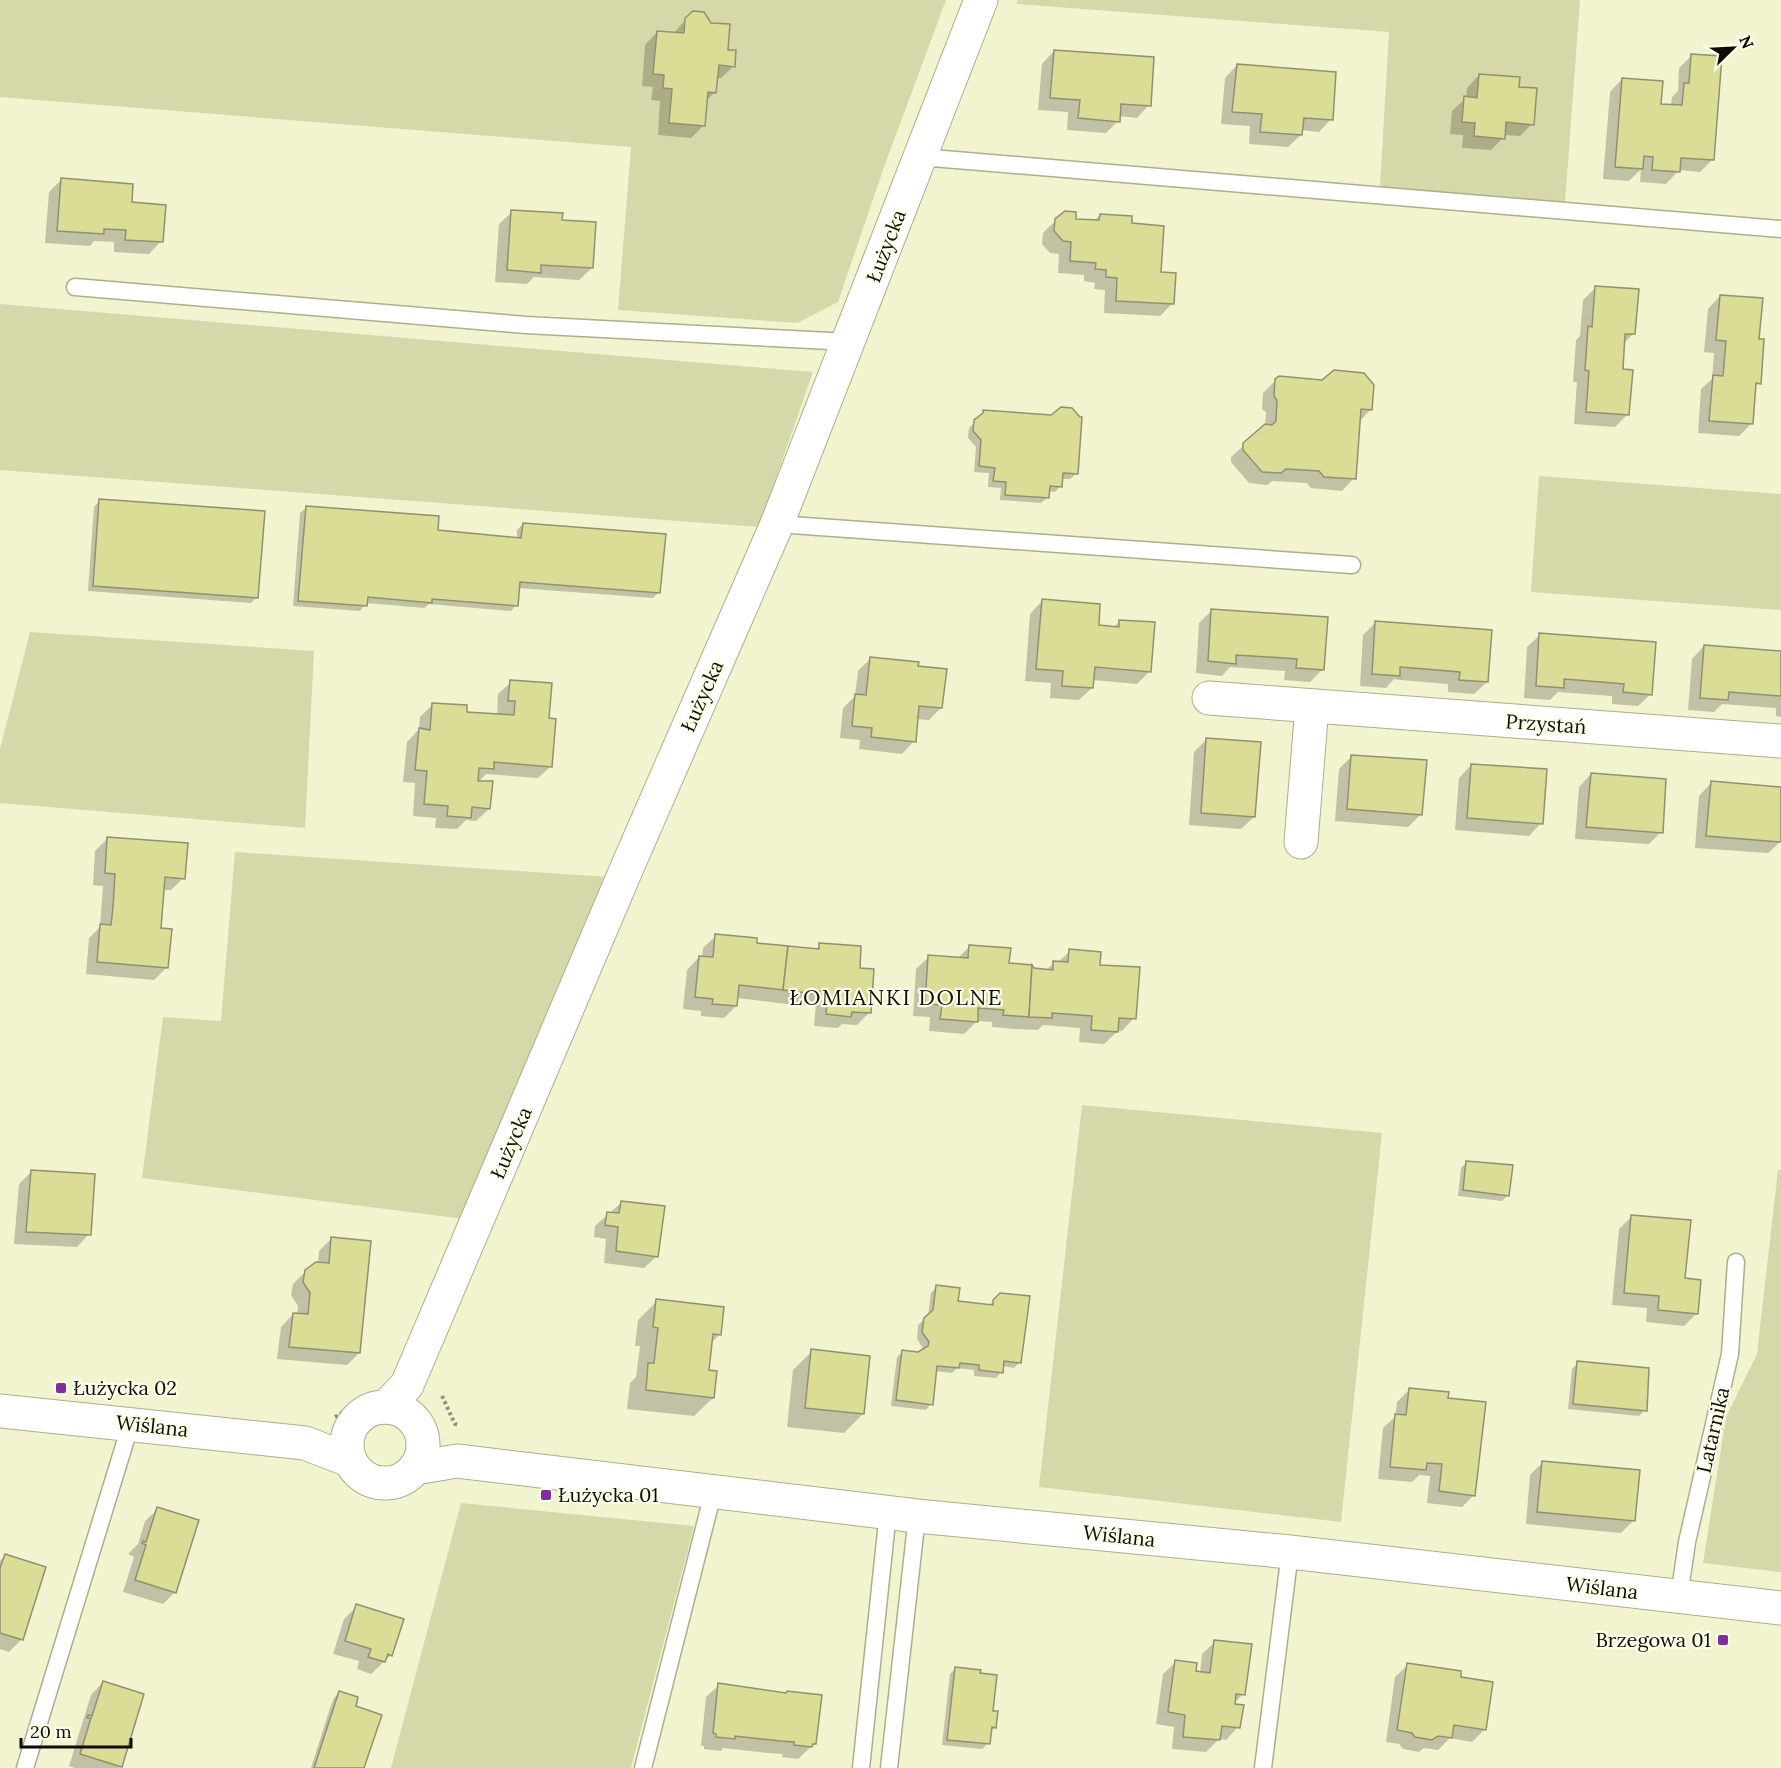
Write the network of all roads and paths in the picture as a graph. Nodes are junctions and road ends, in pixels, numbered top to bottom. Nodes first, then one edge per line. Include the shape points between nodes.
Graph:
1 (981, 0) edge
2 (920, 157) junction
3 (1781, 229) edge
4 (75, 287) dead end
5 (849, 342) junction
6 (777, 524) junction
7 (1352, 565) dead end
8 (1209, 698) dead end
9 (1312, 706) junction
10 (1781, 741) edge
11 (1301, 842) dead end
12 (1736, 1262) dead end
13 (0, 1411) edge
14 (132, 1423) junction
15 (408, 1423) junction
16 (349, 1445) junction
17 (713, 1493) junction
18 (902, 1514) junction
19 (1290, 1552) junction
20 (1679, 1597) junction
21 (1781, 1608) edge
22 (25, 1768) edge
23 (643, 1768) edge
24 (861, 1768) edge
25 (889, 1768) edge
26 (1263, 1768) edge

1 - 2 street, Łużycka
2 - 3 lane
2 - 5 street, Łużycka
4 - 5 lane via 526,325
5 - 6 street, Łużycka
6 - 7 lane
6 - 15 street, Łużycka via 629,863
8 - 9 street, Przystań
9 - 10 street, Przystań
9 - 11 street
12 - 20 lane, Latarnika via 1730,1354 1687,1542
13 - 14 street, Wiślana
14 - 16 street, Wiślana
14 - 22 lane
15 - 16 street via 374,1408 356,1420
15 - 16 street via 407,1476 397,1481 374,1482 364,1477
15 - 17 street, Wiślana via 458,1461
17 - 18 street, Wiślana
17 - 23 lane
18 - 19 street, Wiślana
18 - 24 lane
18 - 25 lane
19 - 20 street, Wiślana
19 - 26 lane
20 - 21 street, Wiślana

